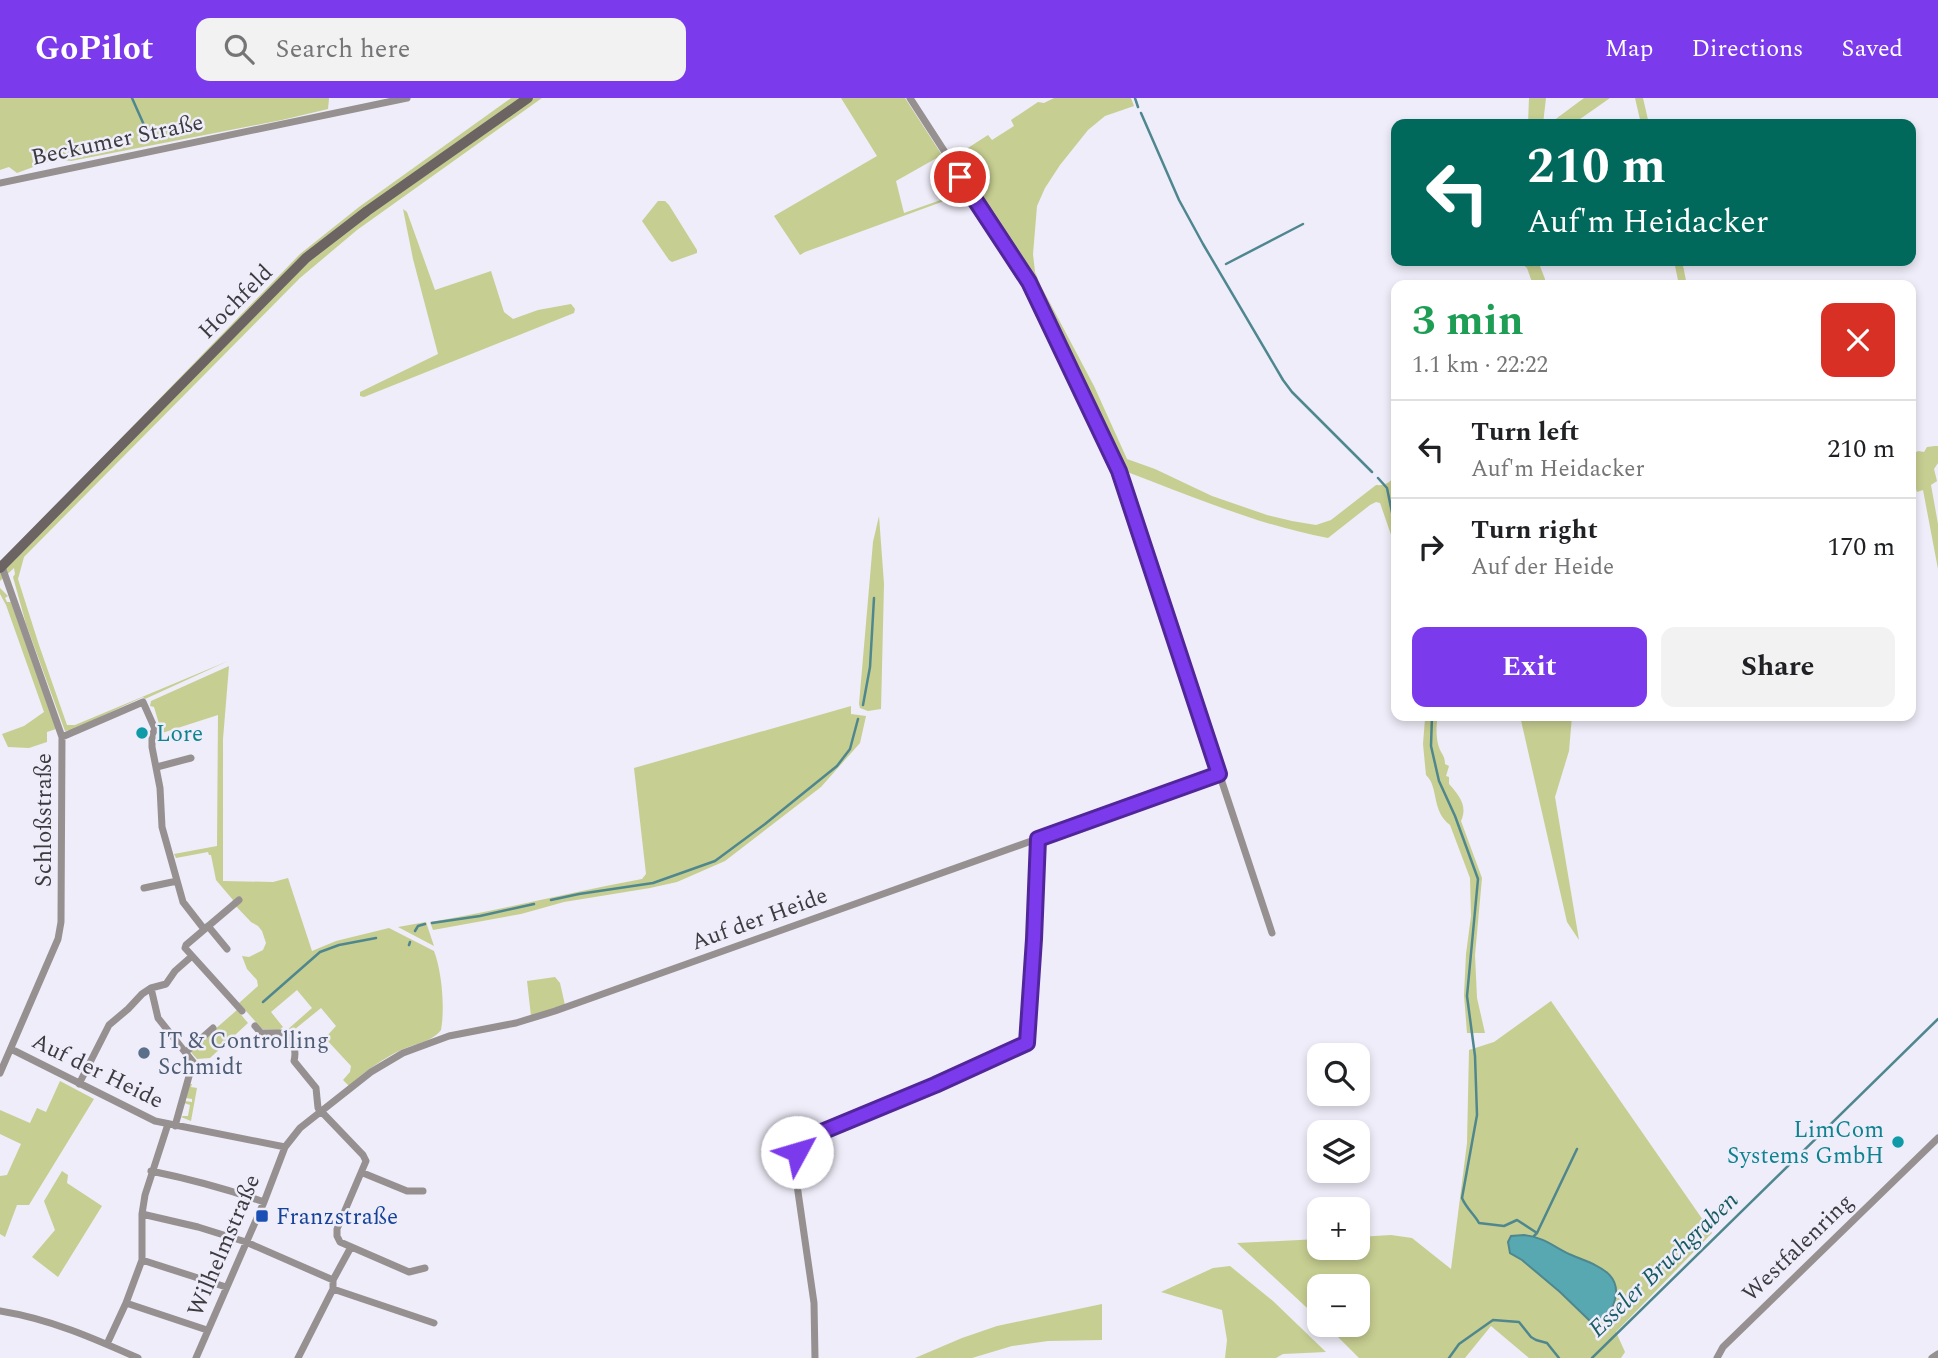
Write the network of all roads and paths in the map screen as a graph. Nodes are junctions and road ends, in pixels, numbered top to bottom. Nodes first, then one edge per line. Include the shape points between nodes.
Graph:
1 (407, 98) edge
2 (528, 98) edge
3 (909, 98) edge
4 (0, 183) edge
5 (1, 565) edge
6 (62, 737) junction
7 (191, 758) dead end
8 (157, 767) junction
9 (1219, 774) junction
10 (1038, 839) junction
11 (177, 881) junction
12 (144, 888) dead end
13 (239, 900) dead end
14 (206, 928) junction
15 (1272, 933) dead end
16 (227, 949) dead end
17 (192, 956) junction
18 (151, 988) junction
19 (242, 1011) dead end
20 (256, 1026) dead end
21 (214, 1028) dead end
22 (10, 1049) junction
23 (186, 1052) junction
24 (0, 1073) edge
25 (79, 1084) junction
26 (322, 1112) junction
27 (171, 1125) junction
28 (1938, 1138) edge
29 (285, 1147) junction
30 (151, 1171) junction
31 (363, 1173) junction
32 (423, 1191) dead end
33 (264, 1202) junction
34 (142, 1214) junction
35 (246, 1242) junction
36 (351, 1247) junction
37 (142, 1259) junction
38 (425, 1268) dead end
39 (333, 1280) junction
40 (226, 1287) junction
41 (333, 1289) junction
42 (126, 1303) junction
43 (0, 1311) edge
44 (434, 1323) dead end
45 (207, 1329) junction
46 (107, 1344) junction
47 (1938, 1354) edge
48 (138, 1358) edge
49 (196, 1358) edge
50 (298, 1358) edge
51 (815, 1358) edge
52 (1717, 1358) edge
53 (1932, 1358) edge

1 - 4 street, Beckumer Straße
2 - 5 street, Hochfeld via 306,258
3 - 9 street via 1029,282 1119,471
5 - 6 street, Schloßstraße
6 - 8 street via 143,702 155,729 152,747
6 - 22 street, Schloßstraße via 60,931
7 - 8 street
8 - 11 street via 162,827
9 - 10 street, Auf der Heide
9 - 15 street
10 - 26 street, Auf der Heide via 555,1011 423,1045 371,1072
10 - 51 street via 1027,1043 805,1140 798,1148 794,1164 814,1303
11 - 12 street
11 - 14 street via 183,902
13 - 14 street
14 - 16 street
14 - 17 street via 186,945
17 - 18 street via 166,984
17 - 19 street
18 - 23 street via 158,1018
18 - 25 street via 109,1025
20 - 26 street via 261,1033 285,1033 292,1042 293,1061 316,1088
21 - 23 street
22 - 24 street, Schloßstraße
22 - 25 street, Auf der Heide
23 - 27 street via 193,1062
25 - 27 street, Auf der Heide via 144,1117
26 - 29 street, Auf der Heide
26 - 31 street via 363,1155
27 - 29 street, Auf der Heide
27 - 30 street
28 - 52 street, Westfalenring via 1723,1347
29 - 33 street, Wilhelmstraße
30 - 33 street
30 - 34 street
31 - 32 street via 407,1191
31 - 36 street via 337,1229 340,1242
33 - 35 street, Wilhelmstraße
34 - 35 street
34 - 37 street
35 - 39 street
35 - 40 street, Wilhelmstraße
36 - 38 street via 409,1272
36 - 39 street
37 - 40 street
37 - 42 street
39 - 41 street
40 - 45 street, Wilhelmstraße
41 - 44 street
41 - 50 street
42 - 45 street
42 - 46 street
43 - 46 street via 29,1315
45 - 49 street, Wilhelmstraße
46 - 48 street
47 - 53 street

